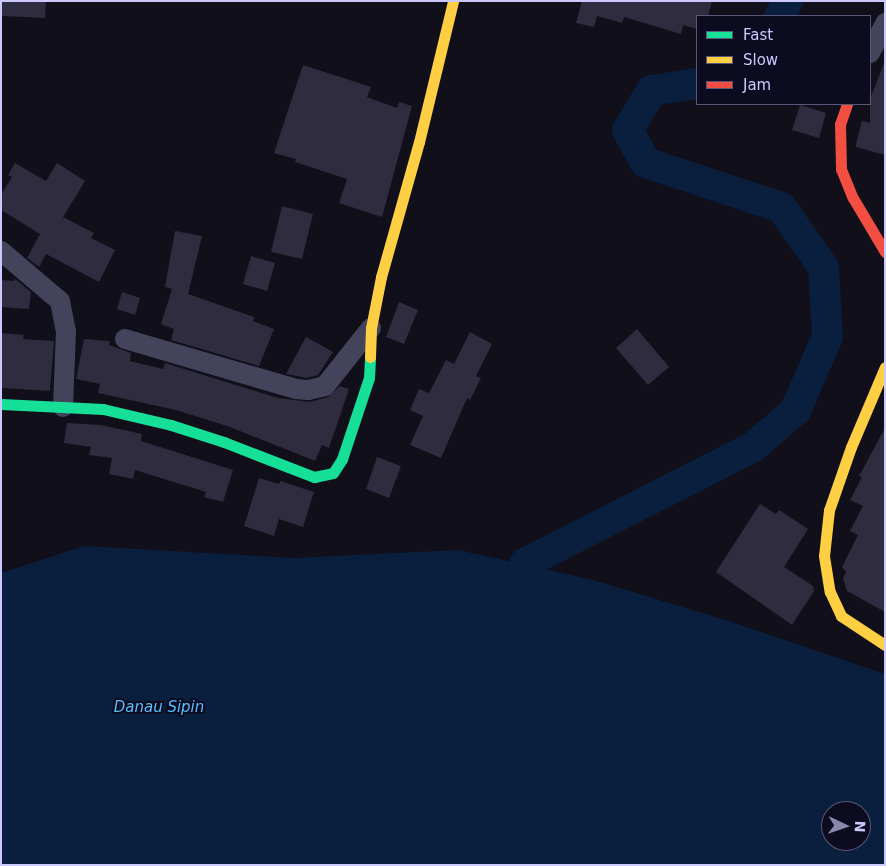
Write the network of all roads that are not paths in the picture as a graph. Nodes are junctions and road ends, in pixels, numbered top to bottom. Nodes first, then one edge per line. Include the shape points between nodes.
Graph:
1 (453, 1) edge
2 (885, 23) edge
3 (871, 51) edge
4 (847, 105) edge
5 (1, 251) edge
6 (885, 252) edge
7 (371, 328) junction
8 (125, 339) dead end
9 (885, 368) edge
10 (1, 404) edge
11 (62, 407) junction
12 (885, 644) edge

1 - 7 street via 419,142 381,277
2 - 3 street
4 - 6 street via 840,124 841,169 853,198
5 - 11 street via 60,301 66,331
7 - 8 street via 325,386 308,390
7 - 11 street via 369,378 342,459 333,473 321,477 303,474 224,442 170,425 103,409
9 - 12 street via 851,447 829,510 824,556 830,592 841,616
10 - 11 street

